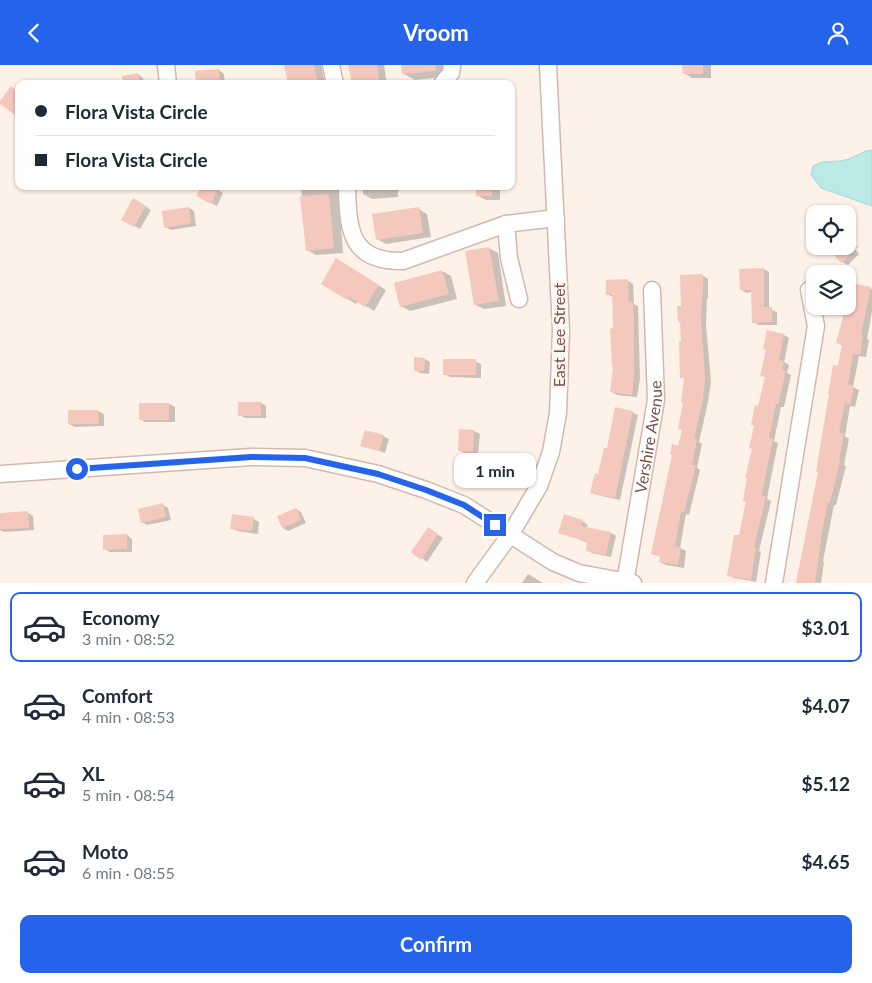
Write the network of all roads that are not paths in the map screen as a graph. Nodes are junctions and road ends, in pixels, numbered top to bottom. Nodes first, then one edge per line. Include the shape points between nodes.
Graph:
1 (166, 65) edge
2 (331, 65) edge
3 (452, 65) edge
4 (548, 65) edge
5 (168, 80) edge
6 (334, 80) edge
7 (445, 80) edge
8 (346, 190) edge
9 (556, 218) junction
10 (506, 224) junction
11 (652, 290) dead end
12 (518, 299) dead end
13 (814, 315) edge
14 (0, 474) edge
15 (510, 535) junction
16 (475, 583) edge
17 (628, 583) edge
18 (774, 583) edge

1 - 5 street
2 - 6 street
3 - 7 street
4 - 9 street, East Lee Street
8 - 10 street via 352,235 373,257 388,261 403,261
9 - 10 street
9 - 15 street, East Lee Street via 561,330 558,413 551,452 539,486
10 - 12 street
11 - 17 street, Vershire Avenue via 656,400
13 - 18 street via 816,326
14 - 15 street via 251,457 305,458 378,474 426,490 464,505
15 - 16 street, East Lee Street
15 - 17 street via 553,562 578,573

